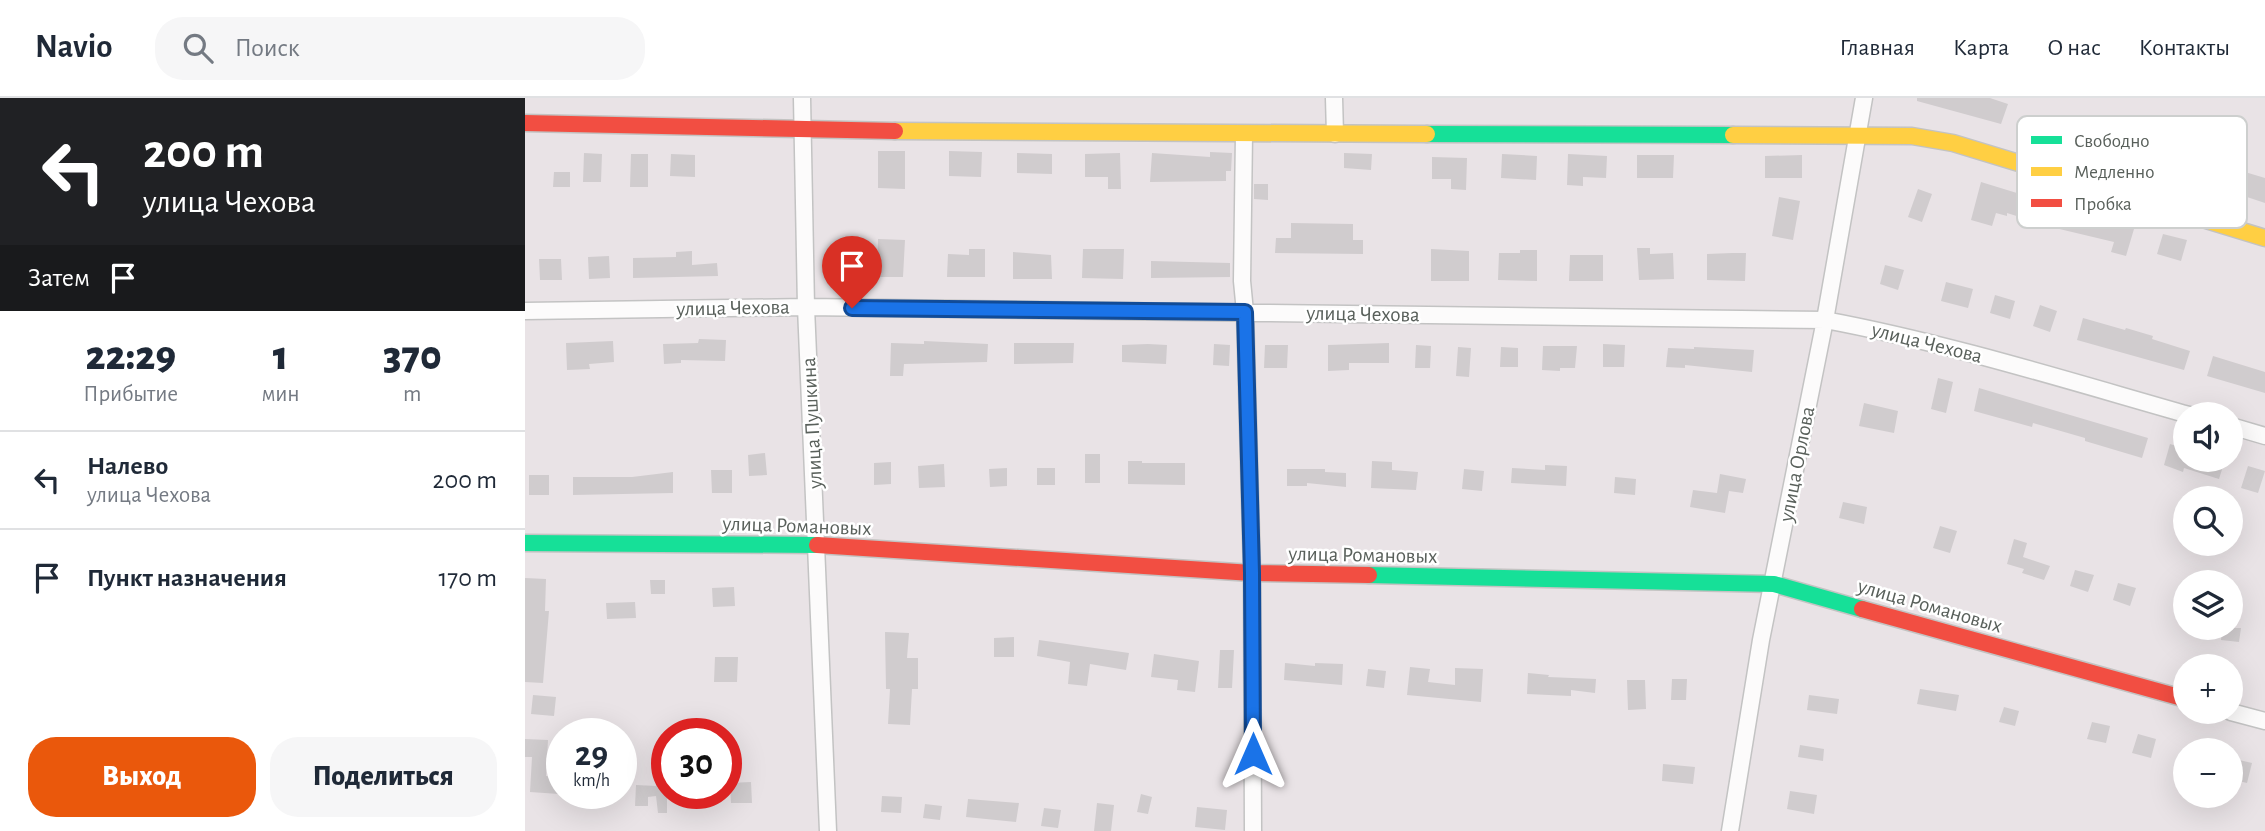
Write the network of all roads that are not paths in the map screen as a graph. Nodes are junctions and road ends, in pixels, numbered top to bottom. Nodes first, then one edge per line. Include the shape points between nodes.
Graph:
1 (802, 98) edge
2 (1334, 98) edge
3 (1864, 98) edge
4 (525, 123) edge
5 (803, 131) junction
6 (1244, 134) junction
7 (1335, 134) junction
8 (1857, 135) junction
9 (2017, 162) edge
10 (2232, 228) edge
11 (2265, 238) edge
12 (806, 307) junction
13 (525, 311) edge
14 (1245, 312) junction
15 (1825, 320) junction
16 (2173, 411) edge
17 (2243, 430) edge
18 (2265, 436) edge
19 (525, 543) edge
20 (818, 545) junction
21 (1252, 573) junction
22 (1774, 584) junction
23 (2173, 695) edge
24 (2243, 715) edge
25 (2265, 721) edge
26 (828, 831) edge
27 (1253, 831) edge
28 (1730, 831) edge

1 - 5 street, улица Пушкина
2 - 7 street
3 - 8 street, улица Орлова
4 - 5 street
5 - 6 street
5 - 12 street, улица Пушкина
6 - 7 street
6 - 14 street
7 - 8 street
8 - 9 street via 1953,142
8 - 15 street, улица Орлова
10 - 11 street
12 - 13 street, улица Чехова
12 - 14 street, улица Чехова
12 - 20 street, улица Пушкина
14 - 15 street, улица Чехова
14 - 21 street
15 - 16 street, улица Чехова via 1959,351
15 - 22 street, улица Орлова
17 - 18 street
19 - 20 street, улица Романовых
20 - 21 street, улица Романовых
20 - 26 street, улица Пушкина
21 - 22 street, улица Романовых
21 - 27 street
22 - 23 street, улица Романовых
22 - 28 street, улица Орлова
24 - 25 street

